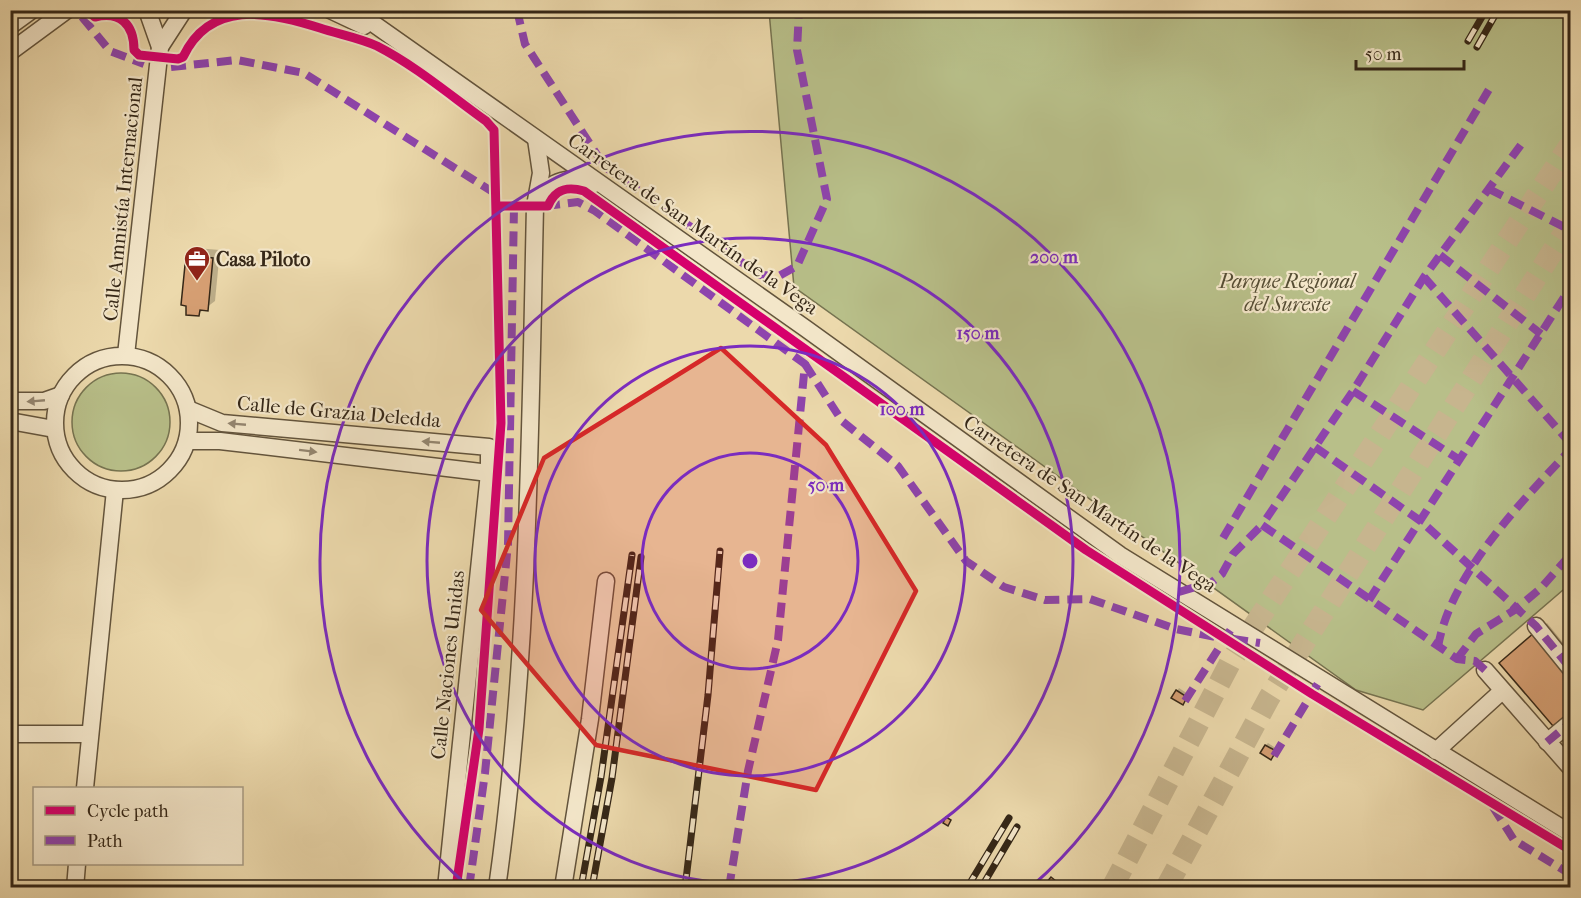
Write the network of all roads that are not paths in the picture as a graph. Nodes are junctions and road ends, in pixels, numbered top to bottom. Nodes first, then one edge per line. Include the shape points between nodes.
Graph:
1 (32, 10) edge
2 (67, 10) edge
3 (147, 10) edge
4 (184, 10) edge
5 (330, 10) edge
6 (354, 10) edge
7 (10, 26) edge
8 (396, 40) junction
9 (160, 47) junction
10 (10, 52) edge
11 (536, 139) junction
12 (606, 188) junction
13 (535, 206) junction
14 (126, 356) junction
15 (61, 395) junction
16 (10, 401) edge
17 (188, 409) junction
18 (10, 421) edge
19 (54, 429) junction
20 (187, 441) junction
21 (489, 447) joint
22 (489, 472) junction
23 (114, 490) junction
24 (606, 581) dead end
25 (1536, 626) dead end
26 (1570, 668) edge
27 (1485, 670) dead end
28 (1501, 692) junction
29 (1570, 723) edge
30 (10, 734) edge
31 (90, 734) junction
32 (1547, 742) junction
33 (1436, 751) junction
34 (1570, 767) edge
35 (85, 787) edge
36 (1570, 834) edge
37 (77, 865) edge
38 (75, 888) edge
39 (446, 888) edge
40 (497, 888) edge
41 (563, 888) edge

1 - 7 street
2 - 10 street
3 - 9 street, Calle Amnistía Internacional
4 - 9 street, Calle Amnistía Internacional
5 - 8 street, Carretera de San Martín de la Vega
6 - 8 street, Carretera de San Martín de la Vega
8 - 11 street, Carretera de San Martín de la Vega
9 - 14 street, Calle Amnistía Internacional
11 - 12 street, Carretera de San Martín de la Vega
11 - 13 street via 541,173
12 - 13 street via 581,180 561,180 548,187
12 - 33 street, Carretera de San Martín de la Vega via 1120,555
13 - 40 street via 524,607
14 - 15 street via 103,358 82,368
14 - 17 street via 148,361 166,372 180,389
15 -> 16 street via 44,401
15 - 19 street
17 - 20 street
21 -> 17 street, Calle de Grazia Deledda via 222,423
18 - 19 street
19 - 23 street via 59,451 72,470 91,484
20 -> 22 street, Calle de Grazia Deledda via 220,441
20 - 23 street via 180,459 167,474 133,490
21 - 22 street, Calle Naciones Unidas
22 - 39 street, Calle Naciones Unidas
23 - 31 street
24 - 41 street via 590,719
25 - 26 street
27 - 28 street
28 - 32 street
28 - 33 street
29 - 32 street
30 - 31 street
31 - 35 street
32 - 34 street
33 - 36 street, Carretera de San Martín de la Vega
37 - 38 street

